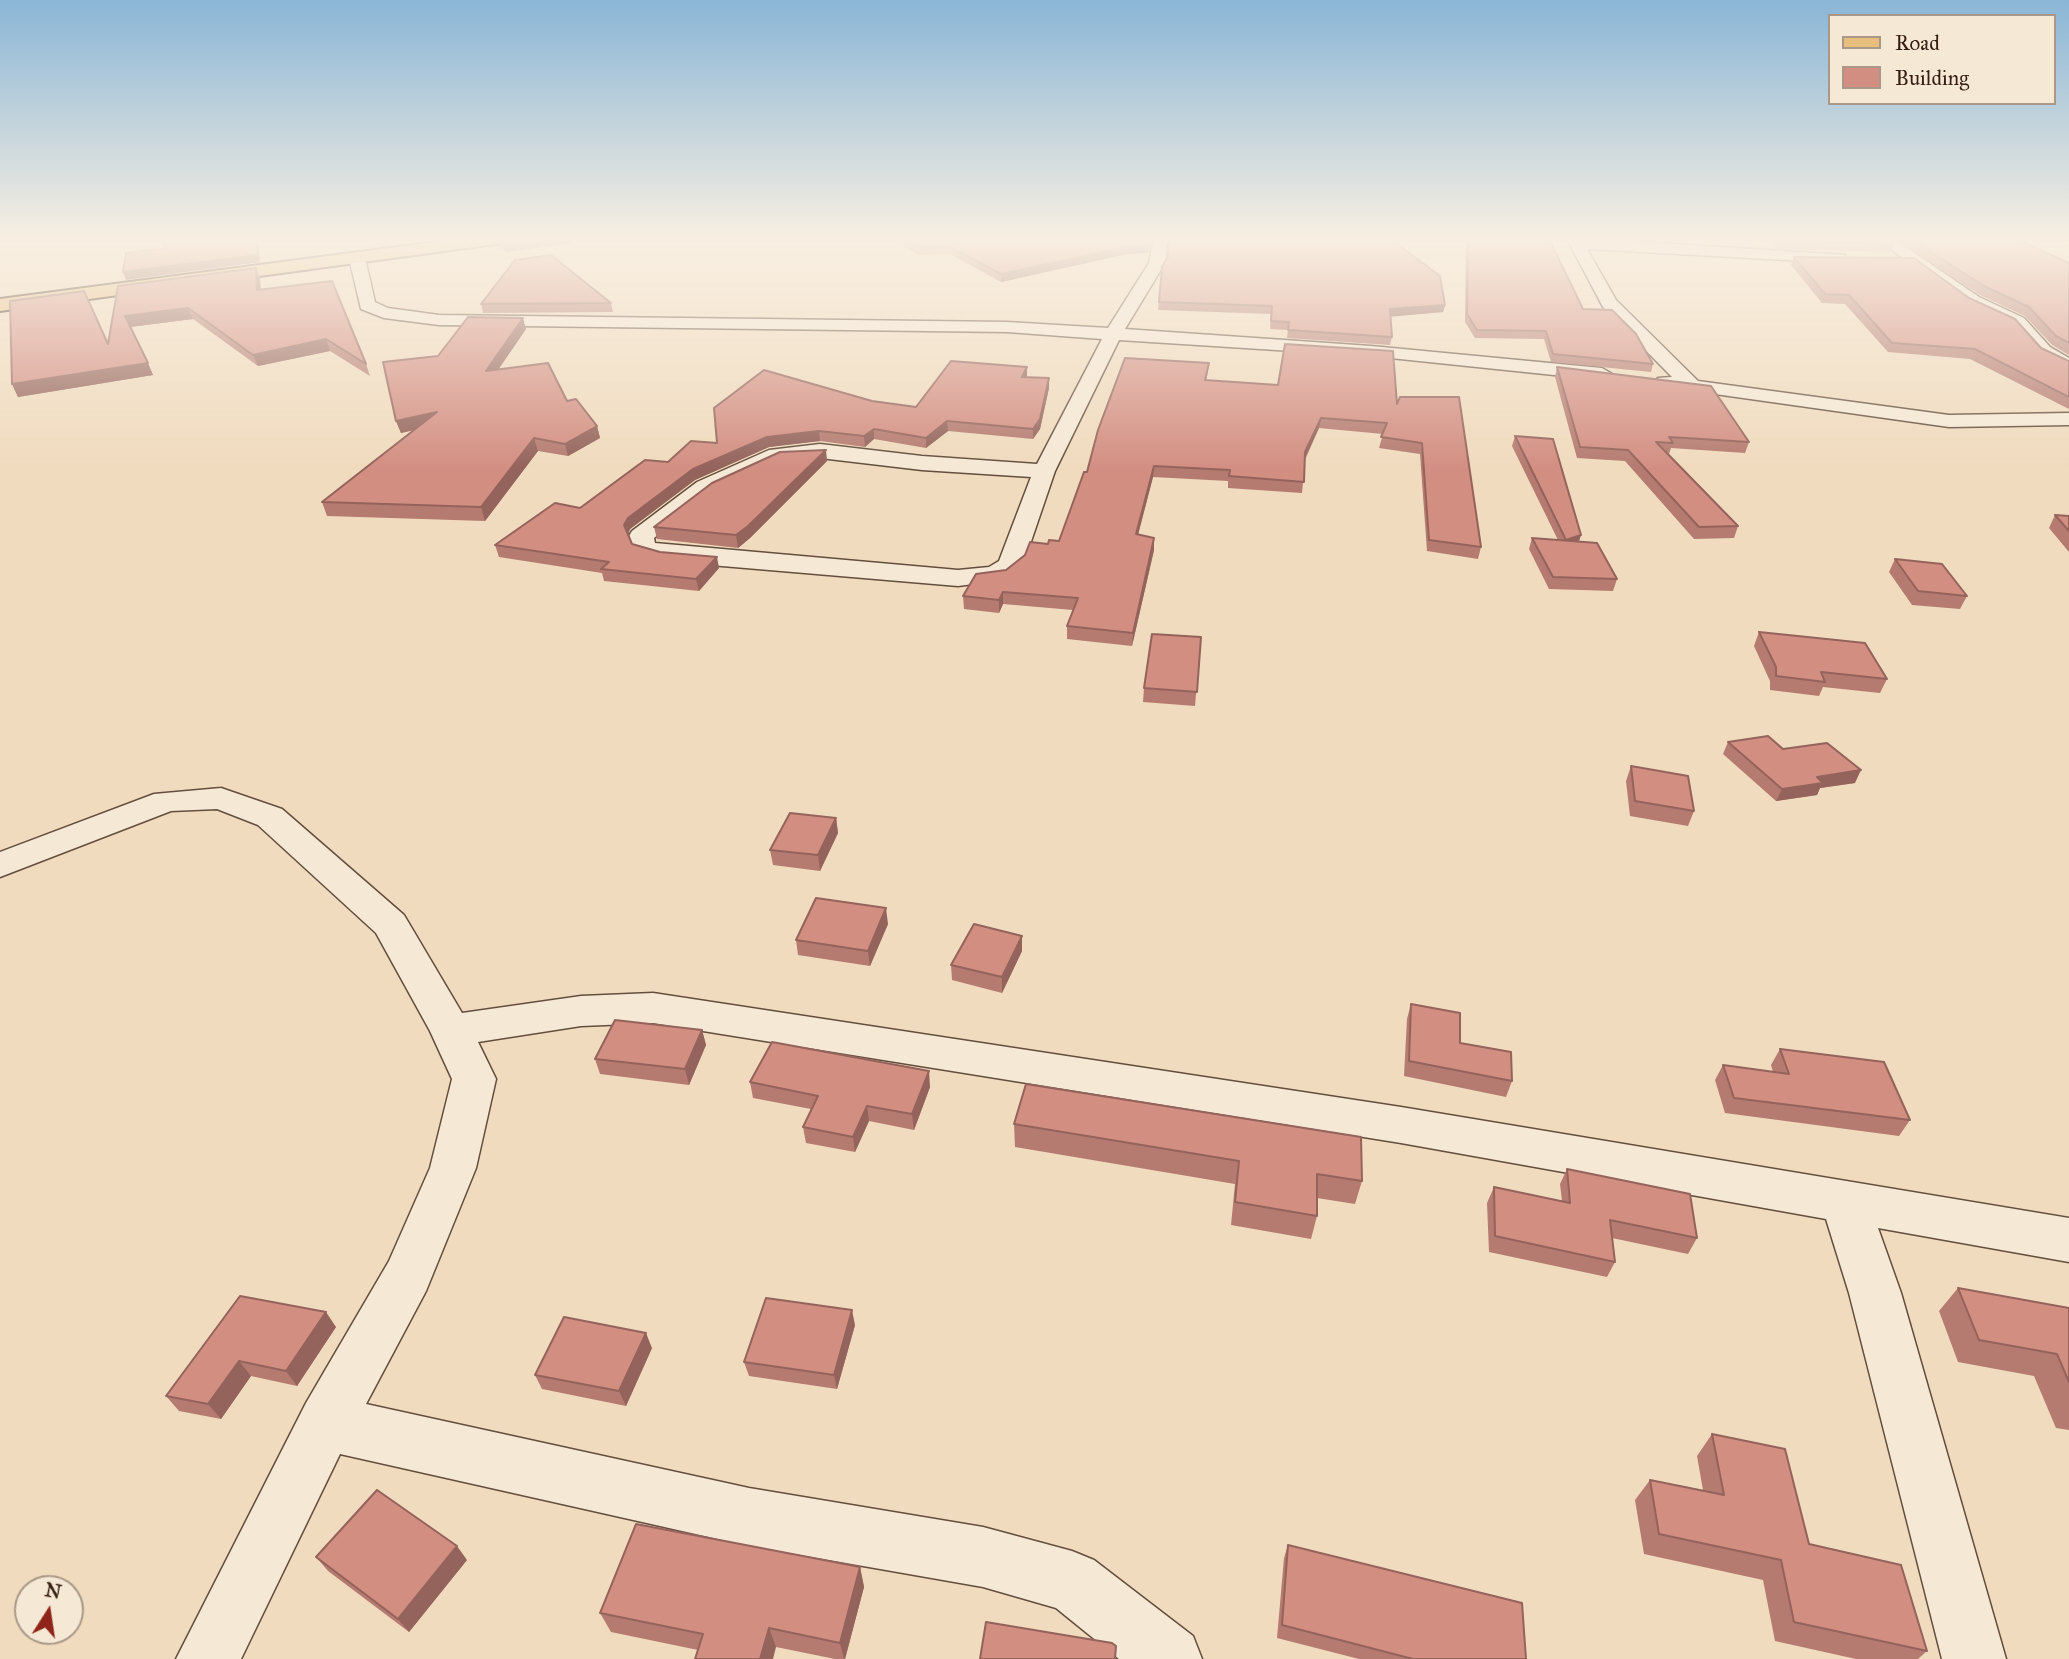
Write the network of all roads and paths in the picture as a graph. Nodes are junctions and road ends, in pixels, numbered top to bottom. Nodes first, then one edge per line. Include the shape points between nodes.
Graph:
1 (394, 314) edge
2 (1125, 314) edge
3 (1620, 314) edge
4 (2002, 314) edge
5 (1113, 334) junction
6 (2069, 366) edge
7 (1618, 376) edge
8 (1642, 379) edge
9 (1691, 385) junction
10 (2069, 419) edge
11 (1044, 471) junction
12 (0, 865) edge
13 (451, 1030) junction
14 (1844, 1204) junction
15 (2069, 1240) edge
16 (326, 1423) junction
17 (208, 1659) edge
18 (1170, 1659) edge
19 (1975, 1659) edge

1 - 5 street via 428,319 1007,327
2 - 5 street
3 - 9 street
4 - 6 street via 2018,322 2044,351
5 - 7 street via 1371,351
5 - 11 street
8 - 9 street
9 - 10 street via 1949,421
11 - 11 street via 1010,565 996,574 958,578 663,554 644,548 641,536 705,487 777,455 820,451
12 - 13 street via 166,801 221,798 270,817 390,924
13 - 14 street via 581,1011 653,1008 1401,1125
13 - 16 street via 474,1079 453,1168 408,1275
14 - 15 street
14 - 19 street via 1875,1293
16 - 17 street
16 - 18 street via 749,1517 983,1557 1072,1582

